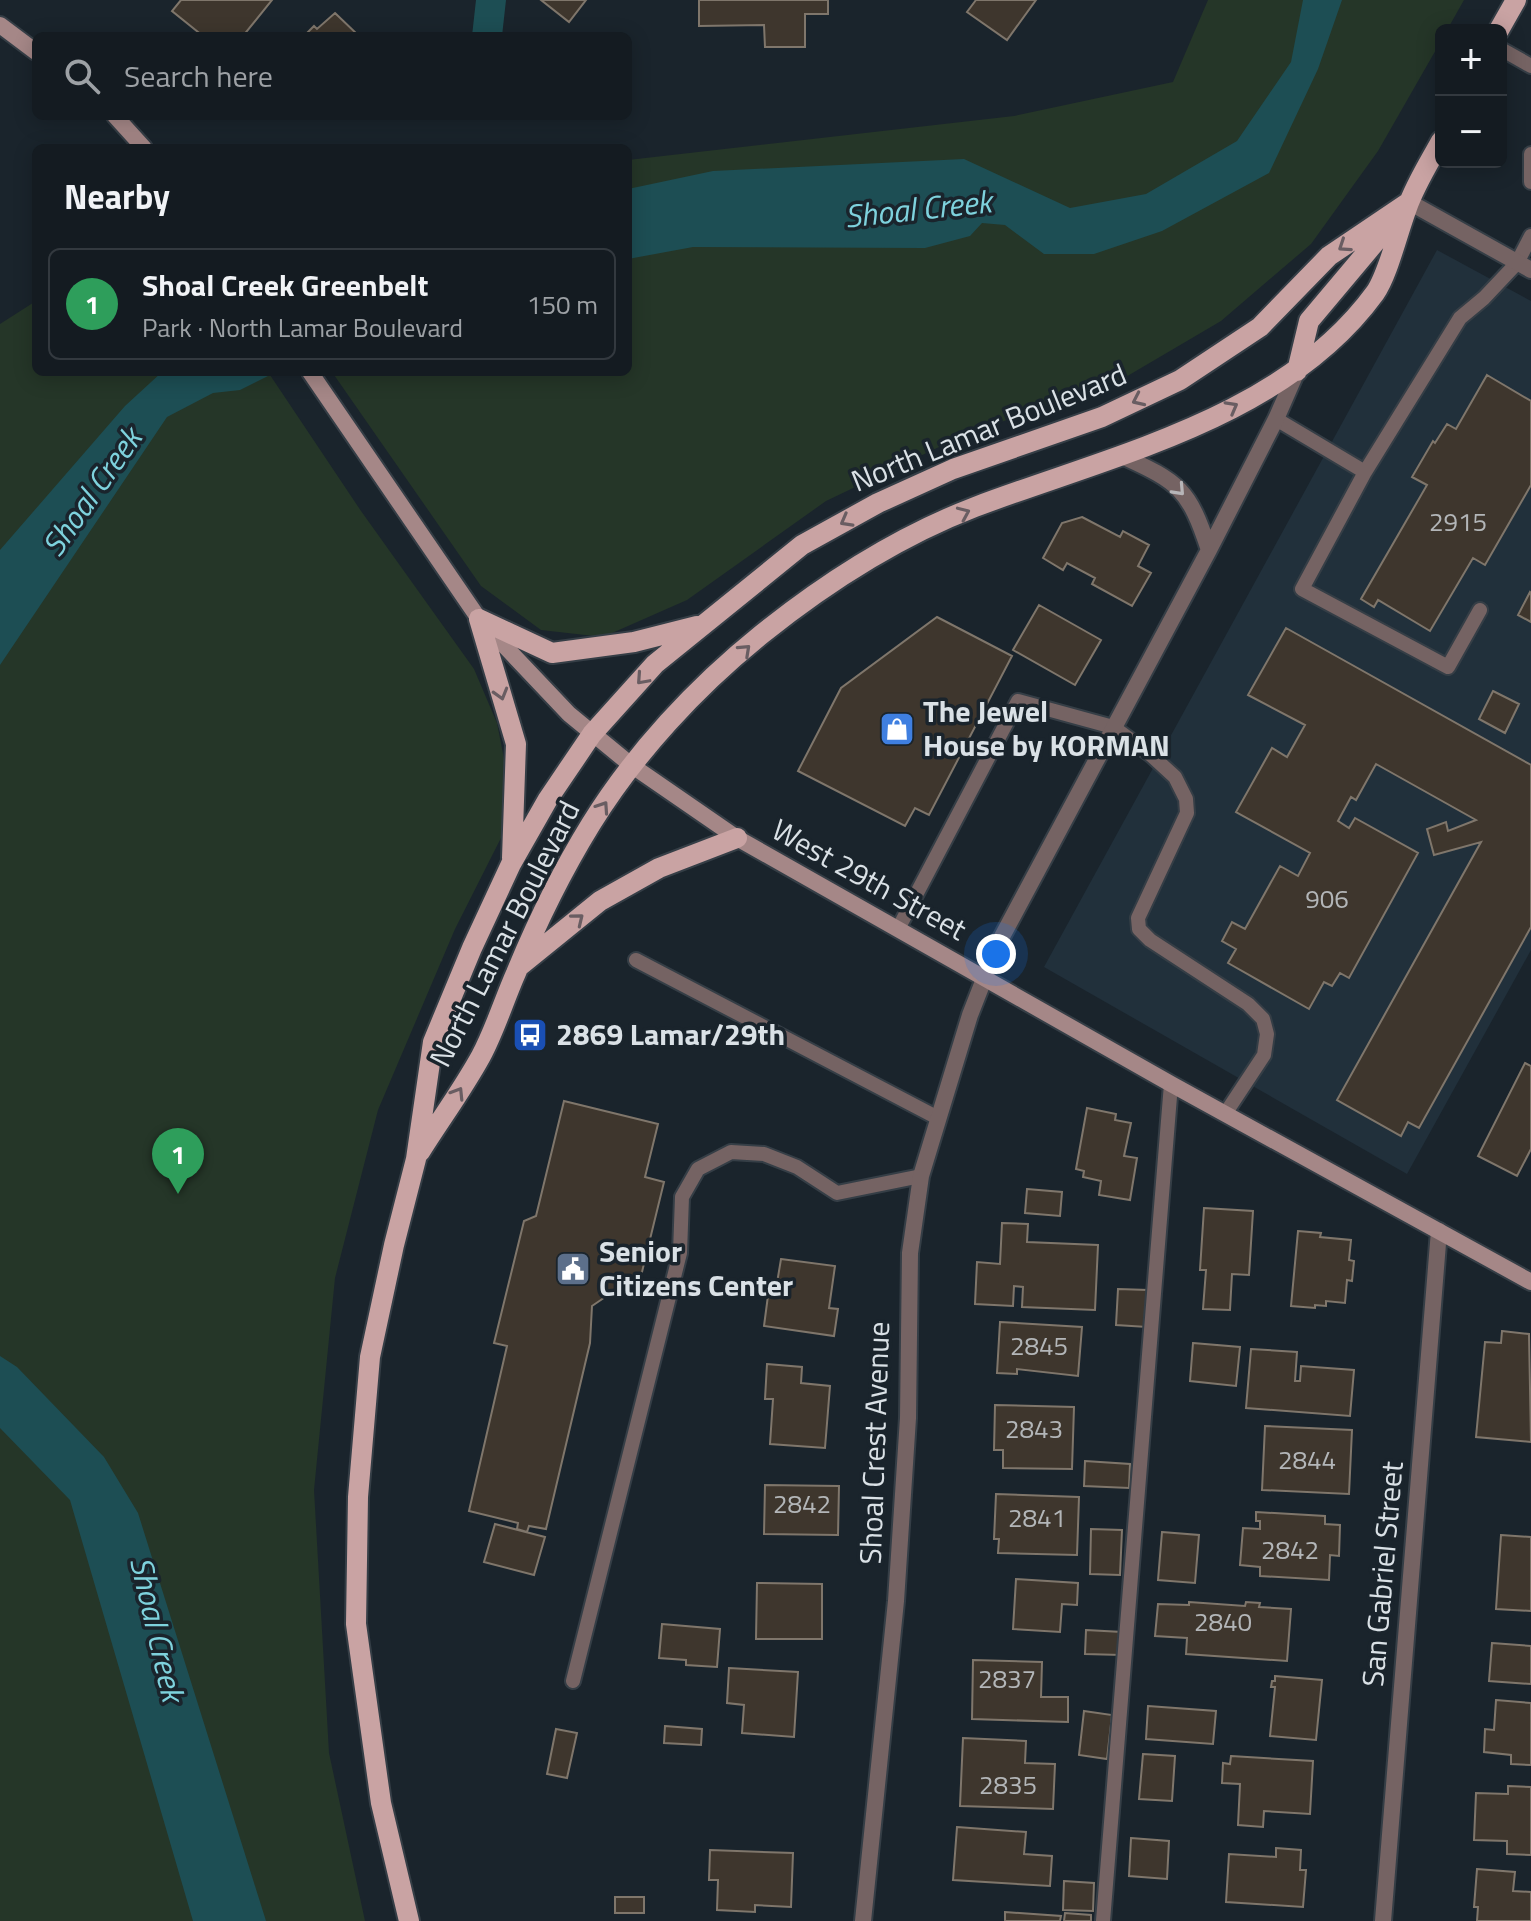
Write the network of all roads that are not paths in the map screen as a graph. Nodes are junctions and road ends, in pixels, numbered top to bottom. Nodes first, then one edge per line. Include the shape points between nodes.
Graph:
1 (1516, 0) edge
2 (1502, 24) edge
3 (0, 25) edge
4 (32, 49) edge
5 (1507, 52) edge
6 (1531, 66) edge
7 (119, 120) edge
8 (140, 144) edge
9 (1435, 152) edge
10 (1531, 154) edge
11 (1531, 182) edge
12 (1409, 202) junction
13 (1531, 236) edge
14 (1524, 266) edge
15 (1297, 371) junction
16 (313, 376) edge
17 (1276, 419) junction
18 (1122, 456) junction
19 (1365, 472) junction
20 (1209, 550) junction
21 (1480, 610) dead end
22 (479, 619) junction
23 (702, 625) junction
24 (1113, 727) junction
25 (592, 734) junction
26 (631, 765) junction
27 (737, 838) junction
28 (511, 864) junction
29 (898, 929) junction
30 (636, 960) dead end
31 (518, 968) junction
32 (984, 977) junction
33 (1171, 1084) junction
34 (1225, 1114) junction
35 (938, 1118) junction
36 (416, 1159) junction
37 (921, 1176) junction
38 (1439, 1231) junction
39 (1531, 1282) edge
40 (573, 1681) dead end
41 (409, 1921) edge
42 (863, 1921) edge
43 (1103, 1921) edge
44 (1383, 1921) edge

1 - 2 main road
3 - 4 street
5 - 6 lane
7 - 8 street
9 - 12 main road, North Lamar Boulevard
10 - 11 lane
12 - 14 street
12 - 15 main road via 1309,321
12 - 15 main road, North Lamar Boulevard via 1378,290
12 -> 23 main road, North Lamar Boulevard via 1329,256 1260,327 1180,380 1102,417 953,469 878,503 802,545
13 - 14 lane
14 - 19 lane via 1460,318
15 - 17 street
18 -> 15 main road, North Lamar Boulevard via 1209,420
16 - 22 street, West 29th Street
17 - 19 lane
17 - 20 street
18 -> 20 street via 1165,475 1185,494
26 -> 18 main road, North Lamar Boulevard via 758,637 828,583 972,509
19 - 21 lane via 1302,589 1448,667
20 - 24 street
22 - 23 main road via 552,653 634,642
22 - 25 street, West 29th Street
22 -> 28 main road via 516,744
23 -> 25 main road, North Lamar Boulevard via 655,664
24 - 29 lane via 1018,701
24 - 32 street
24 - 34 lane via 1162,764 1186,799 1187,813 1138,918 1139,929 1263,1019 1264,1055
25 - 26 street, West 29th Street
25 - 28 main road, North Lamar Boulevard
26 - 27 street, West 29th Street
31 -> 26 main road, North Lamar Boulevard via 563,874
27 - 29 street, West 29th Street
31 -> 27 main road via 600,901 659,868
28 - 36 main road, North Lamar Boulevard via 433,1042
29 - 32 street, West 29th Street
30 - 35 lane
36 -> 31 main road, North Lamar Boulevard via 481,1055
32 - 33 street, West 29th Street
32 - 35 street, Shoal Crest Avenue
33 - 34 street, West 29th Street
33 - 43 lane
34 - 38 street, West 29th Street
35 - 37 street, Shoal Crest Avenue
36 - 41 main road, North Lamar Boulevard via 370,1357 358,1497 356,1624 381,1803
37 - 40 lane via 837,1193 797,1167 764,1154 731,1152 698,1169 682,1197 680,1253
37 - 42 street, Shoal Crest Avenue via 910,1253 908,1418 896,1601
38 - 39 street, West 29th Street
38 - 44 street, San Gabriel Street

